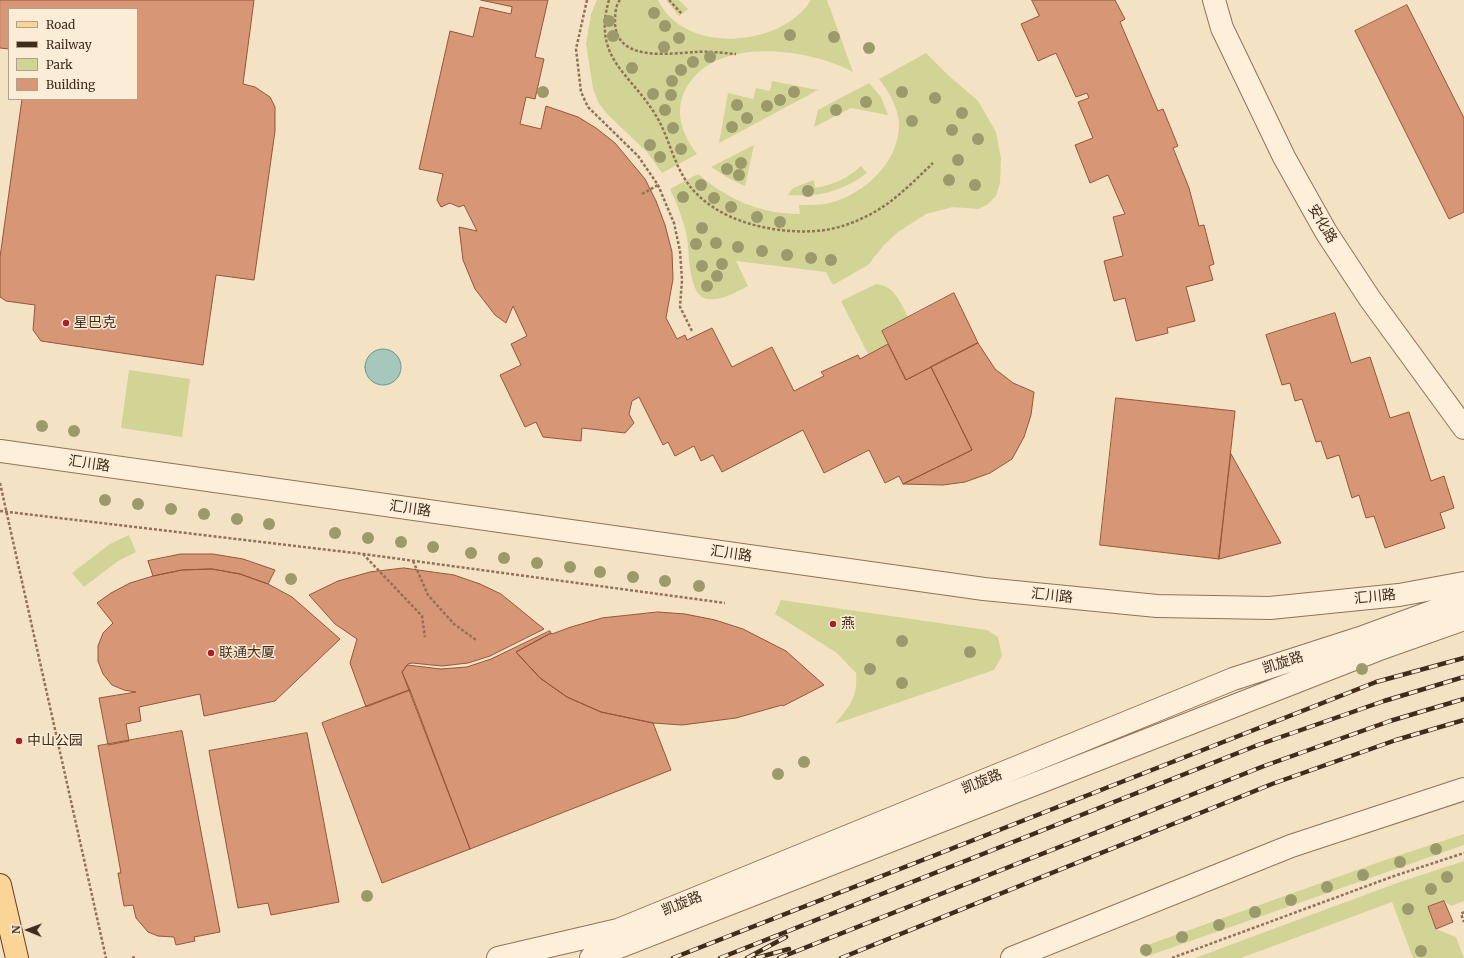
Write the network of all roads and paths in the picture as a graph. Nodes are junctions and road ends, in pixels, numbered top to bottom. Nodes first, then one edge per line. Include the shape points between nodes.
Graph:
1 (587, 0) edge
2 (609, 0) edge
3 (620, 0) edge
4 (669, 0) edge
5 (1214, 0) edge
6 (682, 14) dead end
7 (736, 54) dead end
8 (933, 163) dead end
9 (658, 185) junction
10 (642, 194) dead end
11 (692, 332) dead end
12 (1464, 428) edge
13 (0, 451) edge
14 (0, 483) edge
15 (0, 510) edge
16 (6, 511) junction
17 (362, 554) junction
18 (413, 561) junction
19 (1464, 582) edge
20 (1464, 600) edge
21 (725, 603) dead end
22 (1464, 619) edge
23 (425, 637) dead end
24 (476, 640) dead end
25 (1464, 788) edge
26 (1464, 852) edge
27 (0, 885) edge
28 (1464, 912) edge
29 (1464, 922) edge
30 (17, 958) edge
31 (106, 958) edge
32 (498, 958) edge
33 (591, 958) edge
34 (1012, 958) edge
35 (1172, 958) edge

1 - 9 path via 576,49 581,92 588,107 638,156
2 - 8 path via 604,17 605,32 608,48 620,71 655,113 689,186 701,198 726,214 750,224 786,231 816,232 842,227 869,216 900,194
3 - 7 path via 615,16 616,27 620,38 630,47 656,54
4 - 6 path
5 - 12 street, 安化路 via 1222,28 1284,157 1326,232 1370,299
9 - 10 path
9 - 11 path via 674,223 680,251 680,308
13 - 19 street, 汇川路 via 984,589 1157,606 1270,608 1399,595
14 - 16 path
15 - 16 path
16 - 17 path
16 - 31 path
17 - 18 path
17 - 23 path via 422,616
18 - 21 path
18 - 24 path via 428,595 454,624
20 - 32 street, 凯旋路 via 1360,638 1233,679 618,930
22 - 33 street via 1377,650
25 - 34 street via 1291,846
26 - 35 path
27 - 30 main road
28 - 29 path via 1461,914

